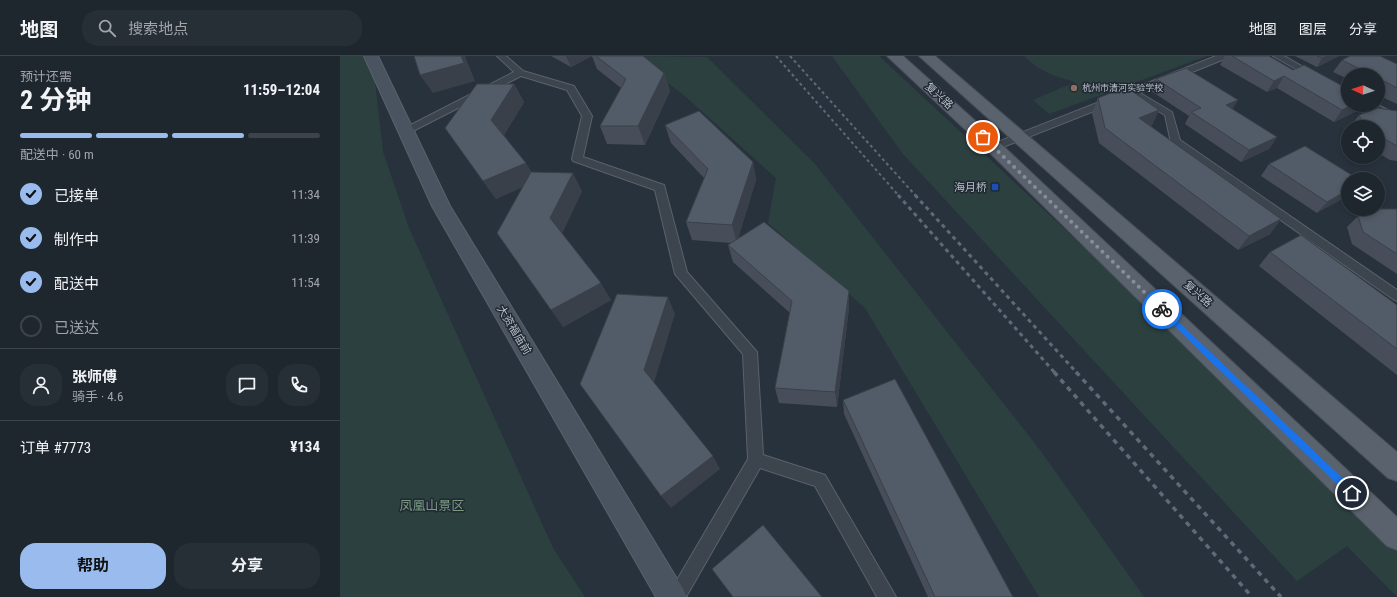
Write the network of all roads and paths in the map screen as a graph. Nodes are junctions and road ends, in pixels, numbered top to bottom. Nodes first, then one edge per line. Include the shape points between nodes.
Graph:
1 (371, 56) edge
2 (501, 56) edge
3 (894, 56) edge
4 (926, 56) edge
5 (1224, 56) edge
6 (1277, 56) edge
7 (520, 73) junction
8 (1322, 80) edge
9 (1132, 92) junction
10 (1384, 112) edge
11 (1397, 119) edge
12 (406, 131) junction
13 (1020, 137) junction
14 (994, 147) junction
15 (1397, 296) edge
16 (756, 460) junction
17 (1397, 469) edge
18 (1397, 536) edge
19 (672, 597) edge
20 (676, 597) edge
21 (887, 597) edge

1 - 12 street, 大资福庙前
2 - 7 lane
3 - 14 main road, 复兴路
4 - 13 main road, 复兴路
5 - 9 lane
6 - 8 lane
7 - 12 lane
7 - 16 lane via 571,88 587,116 577,159 660,188 681,274 750,352
9 - 13 lane
9 - 15 lane via 1169,114 1174,140
10 - 11 lane
12 - 19 street, 大资福庙前 via 441,206
13 - 14 lane
13 - 17 main road, 复兴路
14 - 18 main road, 复兴路
16 - 20 lane
16 - 21 lane via 820,480

